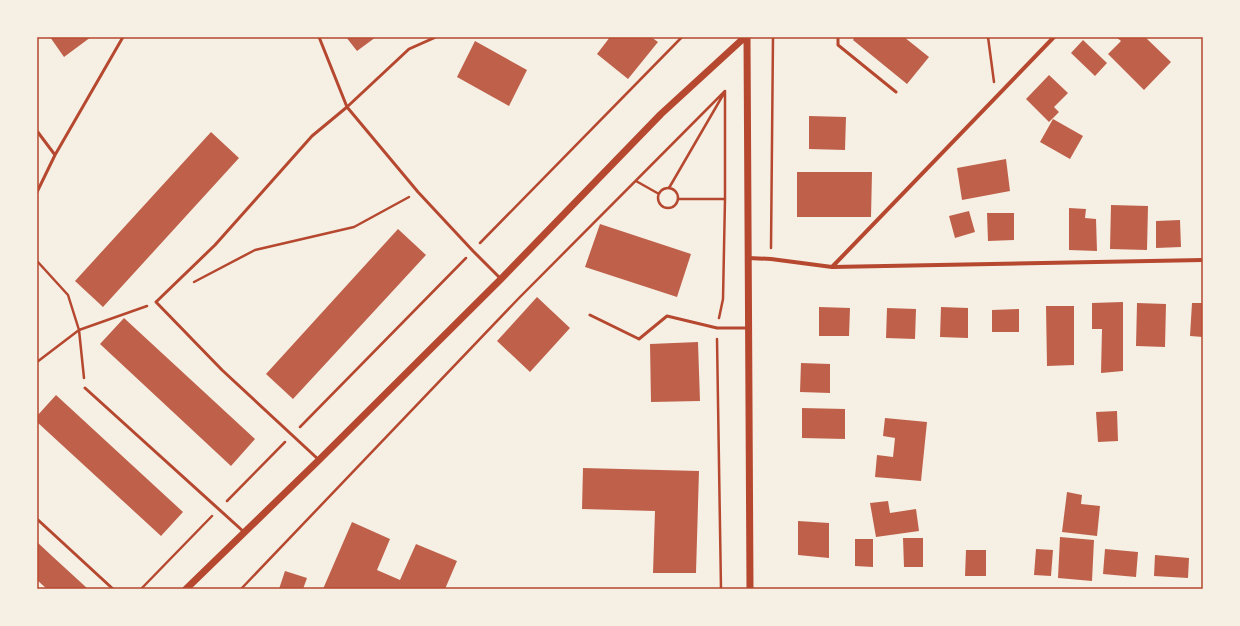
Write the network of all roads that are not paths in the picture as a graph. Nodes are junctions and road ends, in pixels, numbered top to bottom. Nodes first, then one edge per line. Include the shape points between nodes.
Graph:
1 (123, 37) edge
2 (319, 37) edge
3 (436, 37) edge
4 (746, 37) edge
5 (838, 37) edge
6 (1054, 37) edge
7 (896, 92) dead end
8 (347, 107) junction
9 (37, 131) edge
10 (55, 155) junction
11 (37, 192) edge
12 (748, 258) junction
13 (1203, 260) edge
14 (832, 267) junction
15 (501, 278) junction
16 (590, 315) dead end
17 (749, 328) junction
18 (85, 388) road end
19 (319, 460) junction
20 (37, 519) edge
21 (244, 532) junction
22 (113, 589) edge
23 (186, 589) edge
24 (750, 589) edge

1 - 10 lane
2 - 8 lane
3 - 8 lane via 408,49
4 - 12 street
4 - 15 street via 661,114
5 - 7 lane via 838,45
6 - 14 street
8 - 15 lane via 418,192
8 - 19 lane via 312,136 215,245 156,302 222,370
9 - 10 lane
10 - 11 lane
12 - 14 street
12 - 17 street
13 - 14 street
15 - 19 street
16 - 17 lane via 639,339 667,316 717,328
17 - 24 street
18 - 21 lane
19 - 21 street
20 - 22 lane
21 - 23 street

